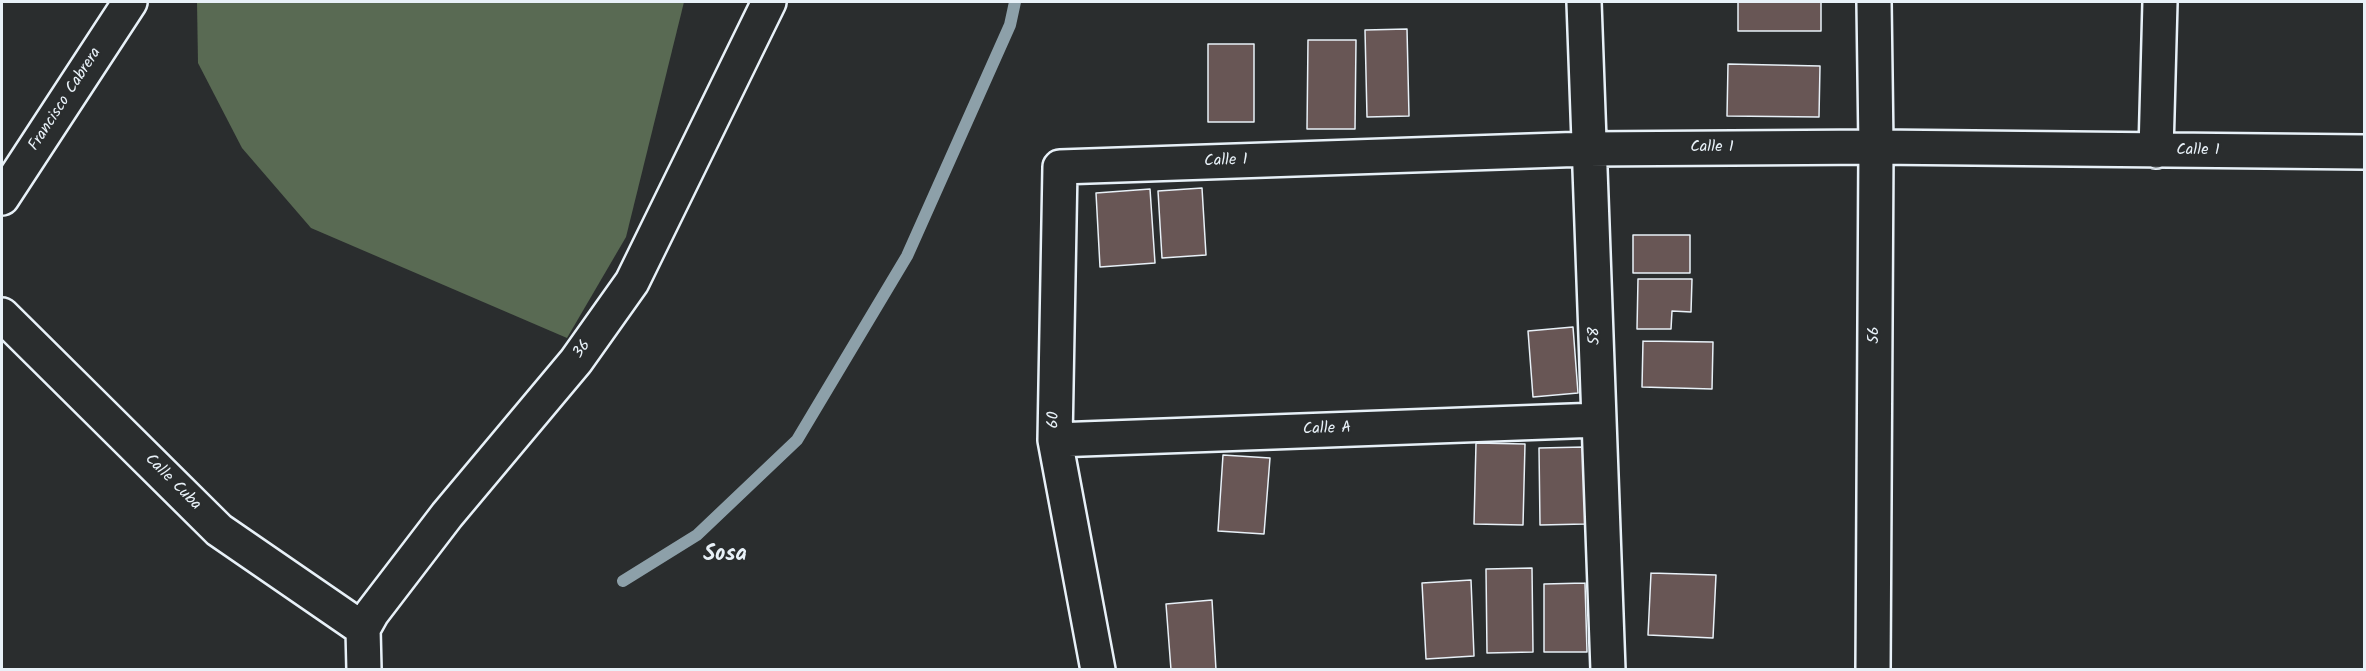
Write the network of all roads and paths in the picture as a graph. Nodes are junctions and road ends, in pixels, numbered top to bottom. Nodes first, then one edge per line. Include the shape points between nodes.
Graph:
1 (130, 2) edge
2 (769, 2) edge
3 (1584, 2) edge
4 (1874, 2) edge
5 (2160, 2) edge
6 (1876, 147) junction
7 (1588, 148) junction
8 (2156, 151) junction
9 (2364, 152) edge
10 (1060, 167) joint
11 (2, 198) edge
12 (2, 315) edge
13 (1599, 420) junction
14 (1055, 440) junction
15 (363, 628) junction
16 (364, 669) edge
17 (1098, 669) edge
18 (1608, 669) edge
19 (1873, 669) edge

1 - 11 street, Francisco Cabrera
2 - 15 street, 36 via 632,282 576,361 447,515
3 - 7 street, 58
4 - 6 street, 56
5 - 8 street
6 - 7 street, Calle 1
6 - 8 street, Calle 1
6 - 19 street, 56
7 - 10 street, Calle 1
7 - 13 street, 58
8 - 9 street, Calle 1
10 - 14 street, 60
12 - 15 street, Calle Cuba via 219,530
13 - 14 street, Calle A
13 - 18 street, 58
14 - 17 street, 60
15 - 16 street

